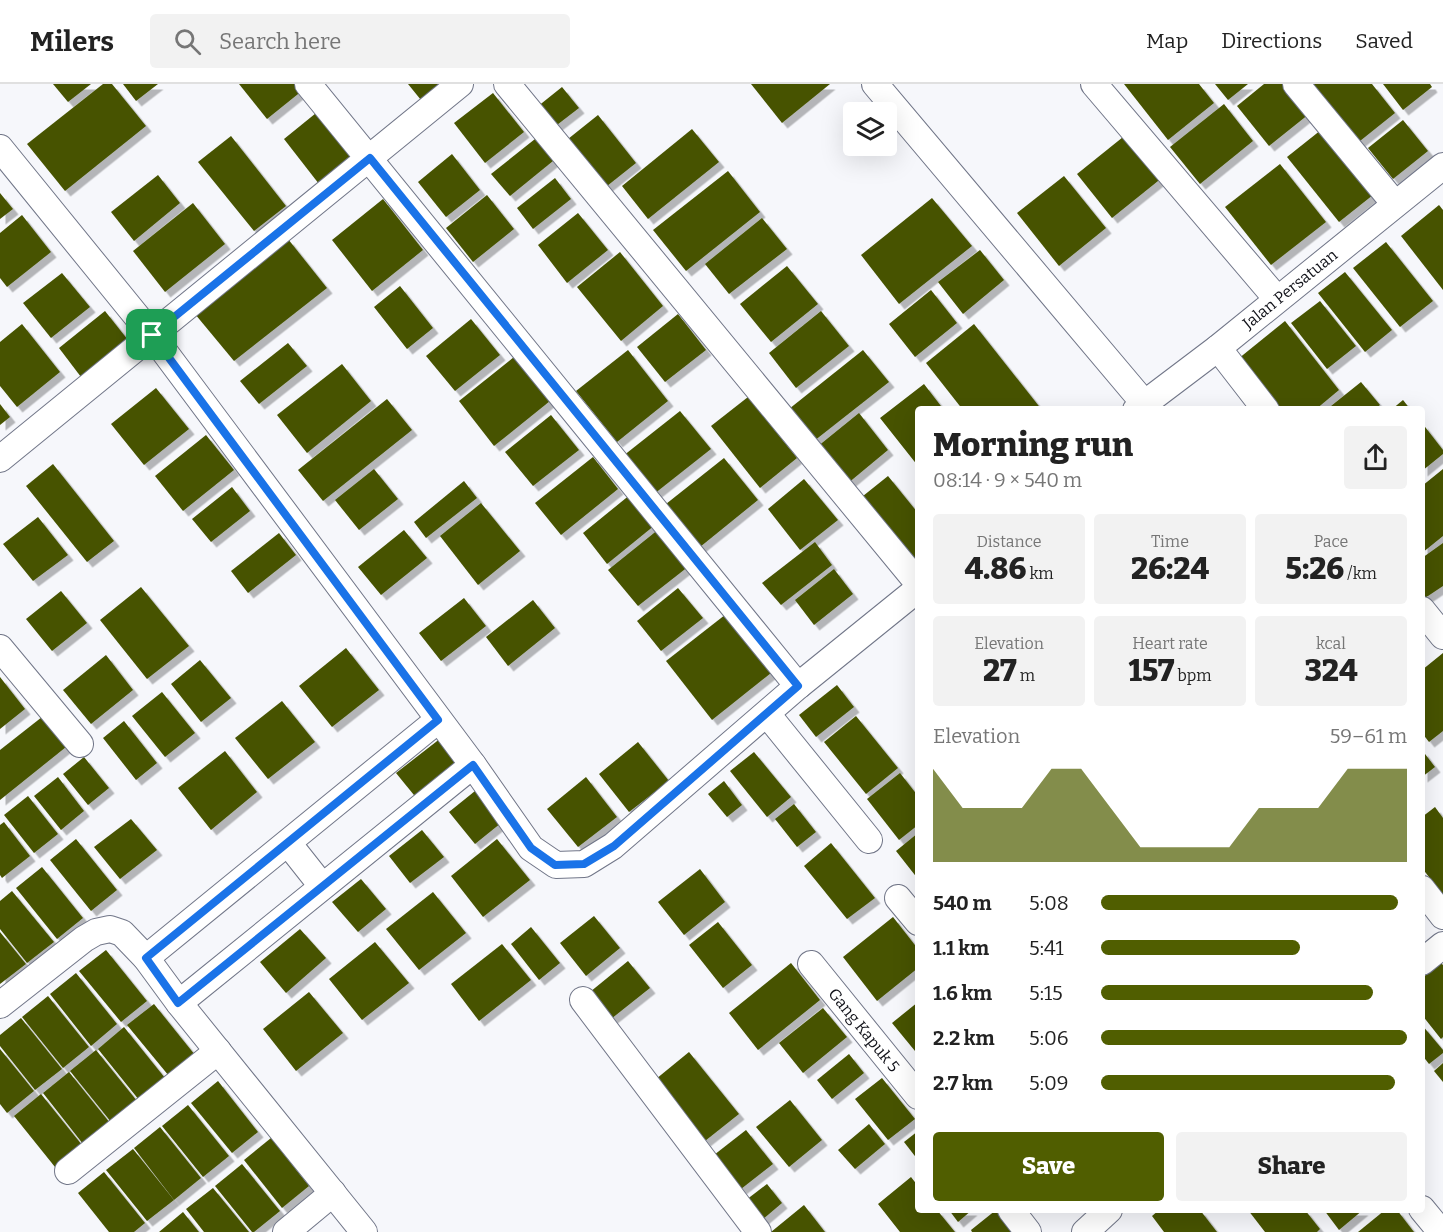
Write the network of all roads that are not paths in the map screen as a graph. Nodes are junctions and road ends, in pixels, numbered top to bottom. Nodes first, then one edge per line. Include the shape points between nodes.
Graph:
1 (309, 84) edge
2 (460, 84) edge
3 (507, 84) edge
4 (875, 84) edge
5 (1094, 84) edge
6 (1296, 84) edge
7 (0, 148) edge
8 (370, 158) junction
9 (1443, 166) edge
10 (1395, 204) junction
11 (1277, 299) junction
12 (152, 335) junction
13 (1218, 348) junction
14 (1140, 406) edge
15 (1263, 406) edge
16 (0, 459) edge
17 (915, 579) edge
18 (915, 591) edge
19 (1425, 613) edge
20 (1443, 636) edge
21 (0, 648) edge
22 (798, 686) junction
23 (767, 714) junction
24 (438, 720) junction
25 (80, 744) dead end
26 (473, 765) junction
27 (869, 840) dead end
28 (288, 843) junction
29 (322, 886) junction
30 (1425, 893) edge
31 (898, 898) dead end
32 (1443, 916) edge
33 (915, 918) edge
34 (146, 958) junction
35 (810, 964) dead end
36 (583, 1000) dead end
37 (178, 1003) junction
38 (0, 1005) edge
39 (218, 1051) junction
40 (915, 1092) edge
41 (68, 1171) dead end
42 (333, 1193) junction
43 (1013, 1213) edge
44 (1106, 1213) edge
45 (1425, 1213) edge
46 (286, 1232) edge
47 (364, 1232) edge
48 (758, 1232) edge
49 (1028, 1232) edge
50 (1085, 1232) edge
51 (1441, 1232) edge

1 - 8 street
2 - 8 street
3 - 17 street
4 - 14 street
5 - 11 street
6 - 10 street
7 - 12 street
8 - 12 street
8 - 22 street
9 - 10 street, Jalan Persatuan
10 - 11 street, Jalan Persatuan
11 - 13 street, Jalan Persatuan
12 - 16 street
12 - 24 street
13 - 14 street, Jalan Persatuan
13 - 15 street
18 - 22 street
19 - 20 street
21 - 25 street
22 - 23 street
23 - 26 street via 614,846 584,864 555,865 531,848
23 - 27 street
24 - 26 street
24 - 28 street
26 - 29 street
28 - 29 street
28 - 34 street
29 - 37 street
30 - 32 street
31 - 33 street
34 - 37 street
34 - 38 street via 122,933 110,929 96,932
35 - 40 street, Gang Kapuk 5
36 - 48 street
37 - 39 street
39 - 41 street
39 - 42 street
42 - 46 street
42 - 47 street
43 - 49 street
44 - 50 street
45 - 51 street

